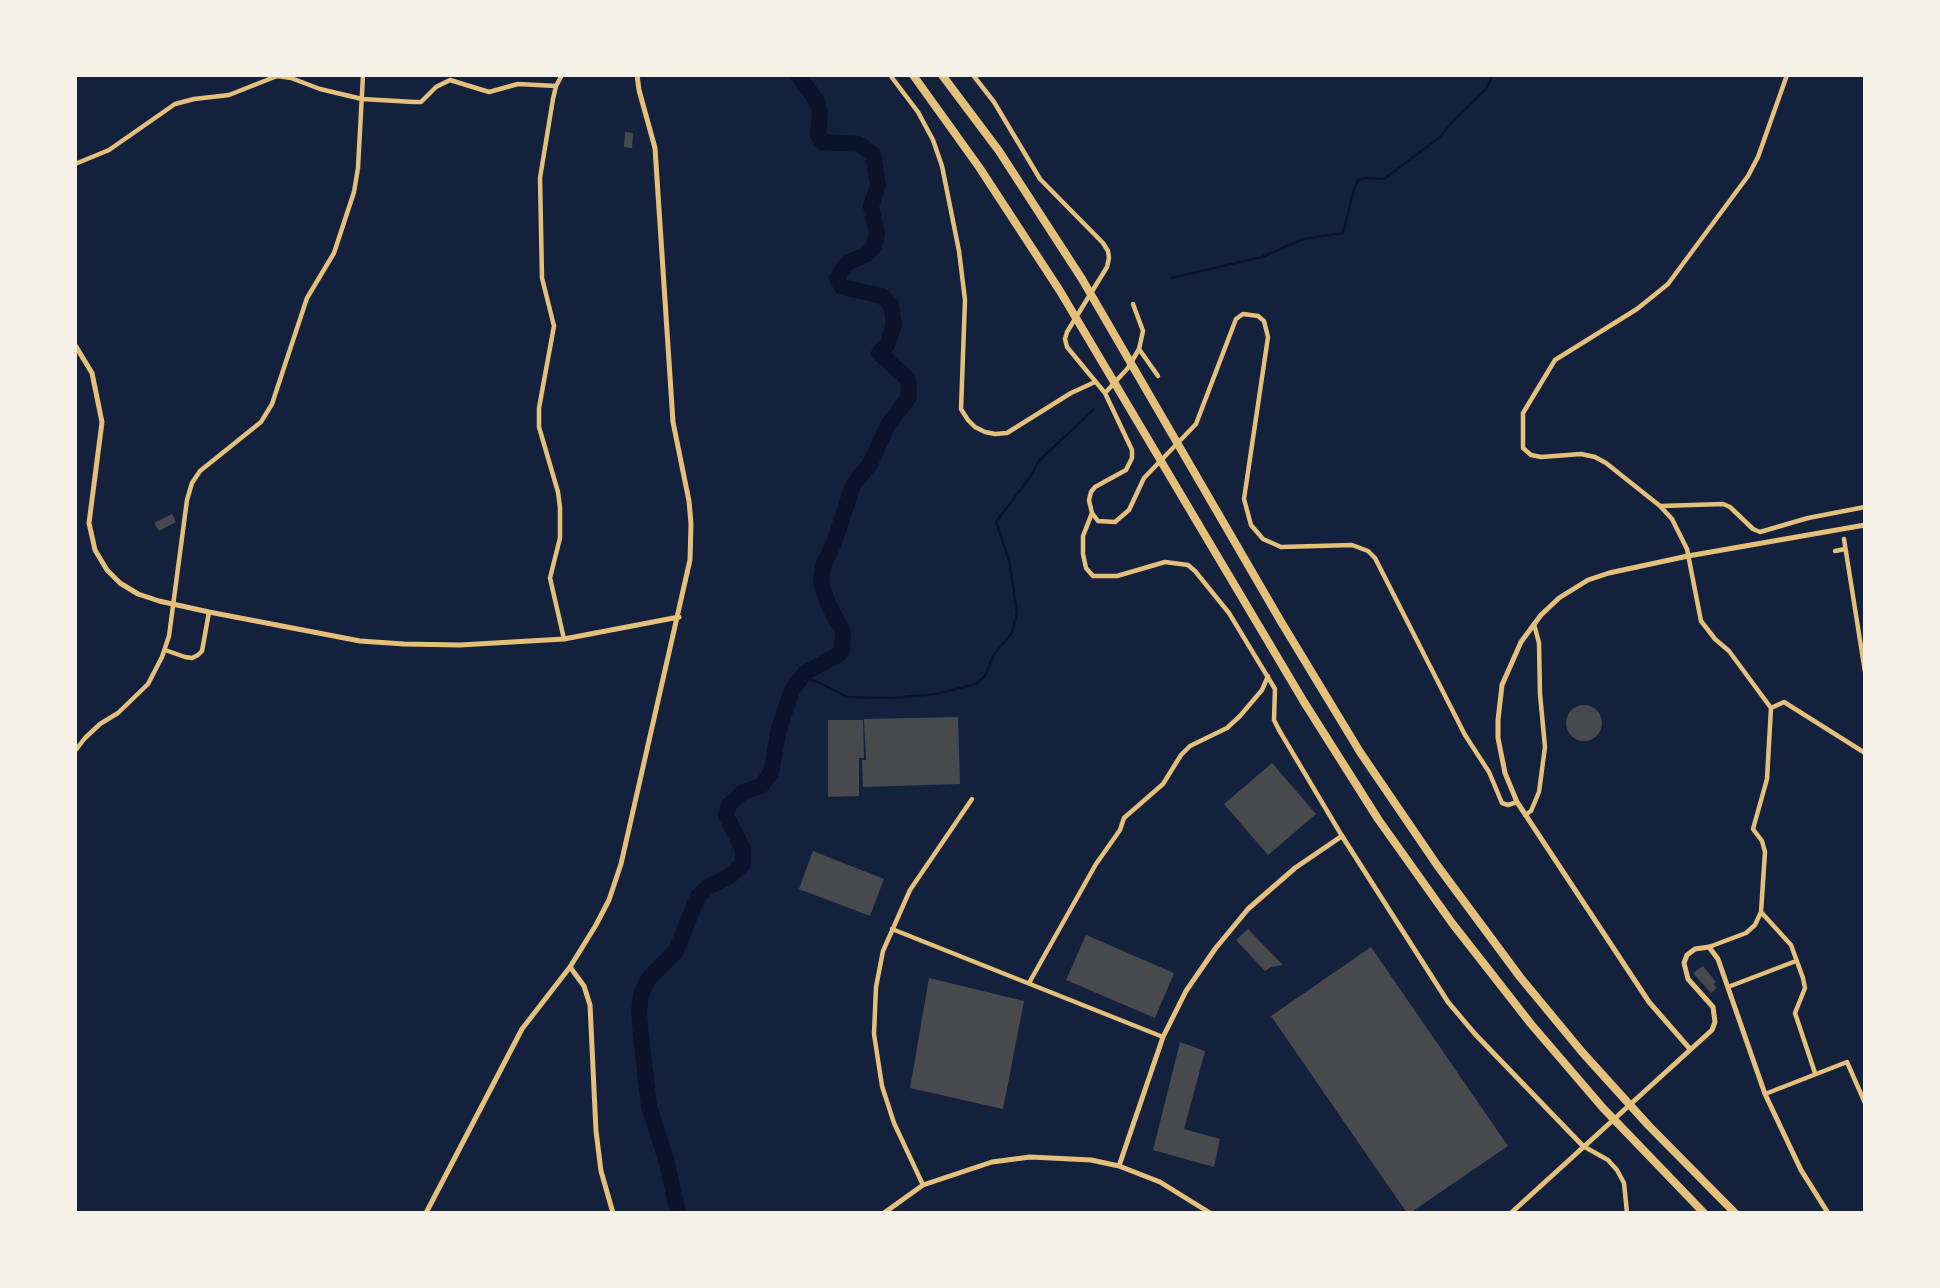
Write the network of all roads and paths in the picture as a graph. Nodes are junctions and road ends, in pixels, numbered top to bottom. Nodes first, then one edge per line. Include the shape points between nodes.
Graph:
1 (363, 75) edge
2 (562, 75) edge
3 (637, 75) edge
4 (890, 75) edge
5 (913, 75) edge
6 (942, 75) edge
7 (973, 75) edge
8 (1787, 75) edge
9 (555, 86) junction
10 (362, 99) junction
11 (75, 164) edge
12 (1133, 304) dead end
13 (75, 345) edge
14 (1139, 349) junction
15 (1158, 376) dead end
16 (1095, 382) junction
17 (1105, 393) junction
18 (1660, 506) junction
19 (1865, 507) edge
20 (1092, 513) junction
21 (1865, 525) edge
22 (1760, 532) junction
23 (1844, 539) dead end
24 (1762, 543) junction
25 (1845, 549) junction
26 (1835, 551) dead end
27 (1688, 556) junction
28 (209, 612) junction
29 (679, 617) junction
30 (1534, 624) junction
31 (564, 639) junction
32 (164, 650) junction
33 (1865, 673) edge
34 (1268, 676) junction
35 (1771, 708) junction
36 (75, 751) edge
37 (1865, 753) edge
38 (972, 799) dead end
39 (1517, 802) junction
40 (1525, 815) junction
41 (1342, 836) junction
42 (1761, 912) junction
43 (892, 929) junction
44 (1709, 947) junction
45 (1796, 961) junction
46 (570, 967) junction
47 (1029, 984) junction
48 (1728, 987) junction
49 (1163, 1037) junction
50 (1690, 1049) junction
51 (1815, 1073) junction
52 (1765, 1094) junction
53 (1865, 1102) edge
54 (1583, 1146) junction
55 (1119, 1166) junction
56 (923, 1185) junction
57 (426, 1213) edge
58 (613, 1213) edge
59 (884, 1213) edge
60 (1210, 1213) edge
61 (1510, 1213) edge
62 (1627, 1213) edge
63 (1704, 1213) edge
64 (1735, 1213) edge
65 (1828, 1213) edge

1 - 10 street
2 - 9 street
3 - 29 street via 655,148 673,422 691,524 690,560
4 - 16 street via 918,113 942,166 965,300 961,409 968,420 985,432 1007,433
5 - 63 highway via 1060,291 1378,819 1531,1024 1603,1108
6 - 64 highway via 999,151 1082,279 1360,752 1437,865 1582,1052
7 - 16 street via 1040,180 1108,251 1107,267 1065,339
8 - 18 street via 1748,176 1668,284 1555,360 1523,412 1523,448 1531,455 1595,457
9 - 10 street via 518,84 489,92 450,80 421,102
9 - 31 street via 540,178 542,278 554,326 539,408 560,508 560,538 550,578
10 - 11 street via 277,76 229,95 175,104 109,150
10 - 32 street via 354,192 334,253 307,298 272,404 261,422 200,471 192,483
12 - 14 street via 1143,331
13 - 28 street via 92,373 102,422 89,523 95,550 107,570 138,593
14 - 15 street
14 - 17 street
16 - 17 street
17 - 20 street via 1132,458 1125,470 1091,492
18 - 22 street via 1723,504
18 - 27 street
19 - 22 street
20 - 34 street via 1083,536 1083,554 1093,576 1118,576 1165,562 1188,565 1229,613
20 - 39 street via 1098,520 1115,523 1129,510 1144,478 1196,424 1236,319 1243,314 1258,316 1268,337 1244,499 1251,525 1263,539 1281,547 1352,545 1375,558 1502,803
21 - 24 street
22 - 24 street
23 - 25 street
24 - 27 street
25 - 26 street
25 - 33 street
27 - 30 street via 1588,580 1559,598
27 - 35 street via 1702,621
28 - 31 street via 404,644
28 - 32 street via 198,655 185,657
29 - 31 street
29 - 46 street via 621,864 601,917
30 - 39 street via 1502,685 1498,720 1500,754
30 - 40 street via 1545,747 1539,792
32 - 36 street via 148,684 85,737
34 - 41 street via 1275,689 1279,730
34 - 47 street via 1240,716 1227,728 1190,746 1163,784 1124,818
35 - 37 street via 1784,702
35 - 42 street via 1766,779 1753,829 1765,852
38 - 43 street via 910,890
39 - 40 street
40 - 50 street via 1649,1002
41 - 49 street via 1295,868 1248,909 1186,991
41 - 54 street via 1448,1002
42 - 44 street via 1746,933
42 - 45 street via 1791,945
43 - 47 street
43 - 56 street via 876,987 874,1034 882,1086 894,1123
44 - 48 street
44 - 50 street via 1695,949 1684,964 1688,979 1713,1007 1715,1016 1712,1030
45 - 48 street
45 - 51 street via 1805,988 1795,1013
46 - 57 street via 522,1029
46 - 58 street via 590,1005 596,1131
47 - 49 street
48 - 52 street
49 - 55 street
50 - 54 street
51 - 52 street
51 - 53 street via 1847,1062
52 - 65 street via 1801,1170
54 - 61 street
54 - 62 street via 1617,1170
55 - 56 street via 1030,1157 992,1162
55 - 60 street via 1160,1182
56 - 59 street

